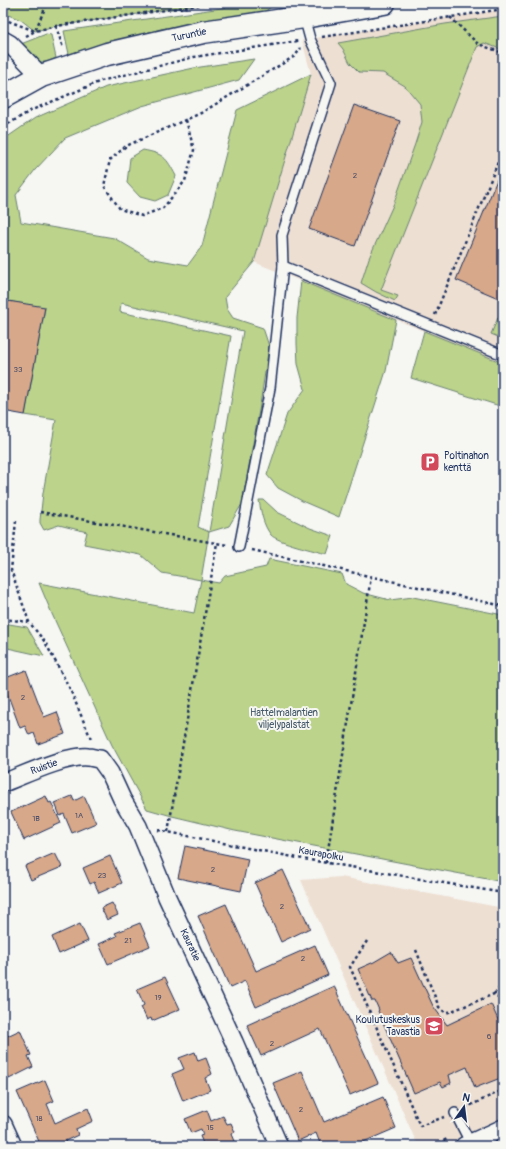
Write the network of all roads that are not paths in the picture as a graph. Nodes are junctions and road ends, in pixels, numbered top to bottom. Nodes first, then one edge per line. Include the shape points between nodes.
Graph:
1 (384, 3) edge
2 (300, 10) edge
3 (6, 42) edge
4 (41, 76) junction
5 (3, 97) edge
6 (283, 266) junction
7 (503, 355) edge
8 (240, 547) road end
9 (94, 758) joint
10 (3, 784) edge
11 (455, 1112) road end
12 (3, 1124) edge
13 (503, 1128) edge
14 (469, 1145) edge
15 (13, 1146) edge
16 (279, 1146) edge

1 - 2 main road, Turuntie
2 - 4 main road, Turuntie via 107,54
2 - 6 lane via 310,39 331,83 282,235
3 - 4 street
4 - 5 main road, Turuntie
6 - 7 lane
6 - 8 lane via 270,388
9 - 10 street, Ruistie via 63,760
9 - 16 street, Kauratie via 110,773 138,826 167,897
11 - 14 lane
12 - 15 street
13 - 14 street

